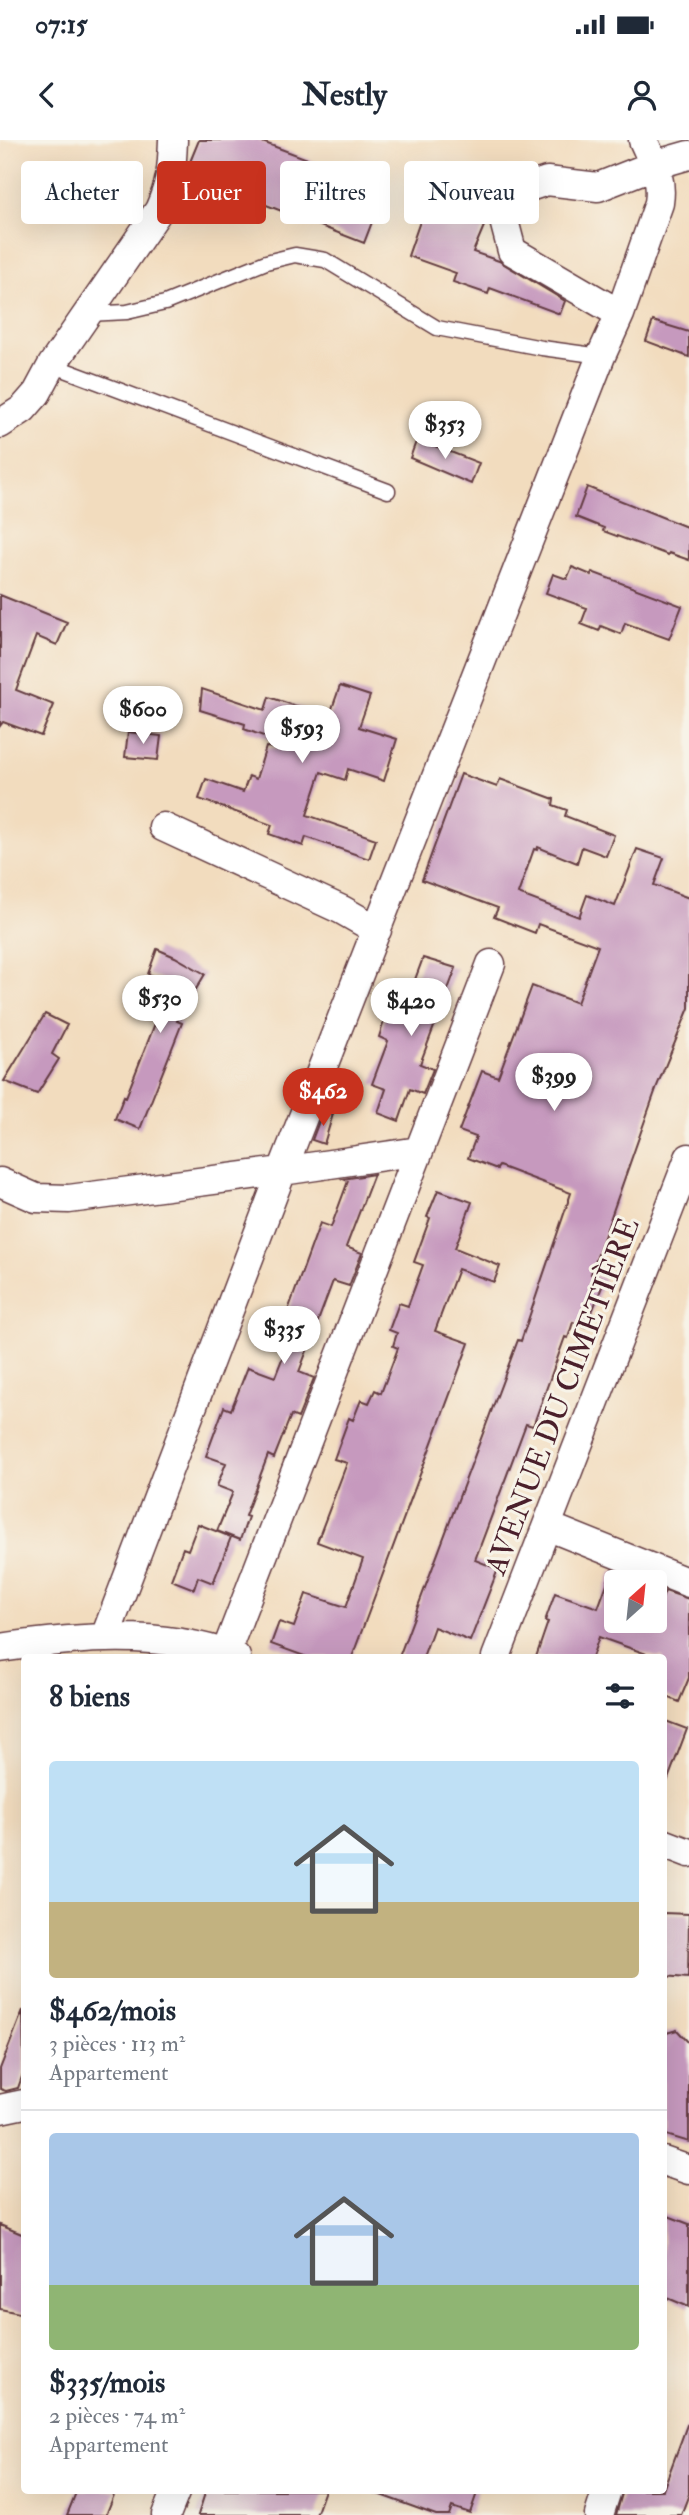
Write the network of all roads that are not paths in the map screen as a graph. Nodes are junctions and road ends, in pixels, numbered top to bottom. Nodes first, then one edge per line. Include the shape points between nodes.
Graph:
1 (173, 140) edge
2 (648, 152) edge
3 (689, 155) edge
4 (87, 314) junction
5 (620, 314) junction
6 (601, 356) junction
7 (52, 365) junction
8 (0, 424) edge
9 (388, 491) dead end
10 (163, 827) dead end
11 (377, 930) junction
12 (491, 964) dead end
13 (419, 1151) junction
14 (689, 1158) edge
15 (282, 1171) junction
16 (0, 1182) edge
17 (547, 1526) junction
18 (689, 1583) edge
19 (105, 1637) junction
20 (0, 1648) edge
21 (220, 1654) edge
22 (229, 1654) edge
23 (497, 1654) edge
24 (667, 1845) edge
25 (689, 1853) edge
26 (21, 2105) edge
27 (0, 2109) edge
28 (667, 2162) edge
29 (689, 2170) edge
30 (174, 2494) edge
31 (606, 2494) edge
32 (166, 2515) edge
33 (599, 2515) edge

1 - 4 street via 169,190
2 - 3 street
2 - 5 street via 660,178 659,203
2 - 5 street via 598,187 547,181 520,190 502,213 512,251
4 - 6 lane via 127,312 165,303 295,255 326,260 437,328
4 - 7 street
5 - 6 street
6 - 11 street
7 - 8 street via 23,409
7 - 9 lane
10 - 11 street
11 - 15 street
12 - 13 street
13 - 15 street
13 - 22 street
14 - 17 street, AVENUE DU CIMETIÈRE
15 - 16 street via 69,1199 36,1198
15 - 19 street
17 - 18 street
17 - 23 street, AVENUE DU CIMETIÈRE
19 - 20 street
19 - 21 street via 149,1637
24 - 25 street
26 - 27 street
28 - 29 street
30 - 32 street
31 - 33 street

